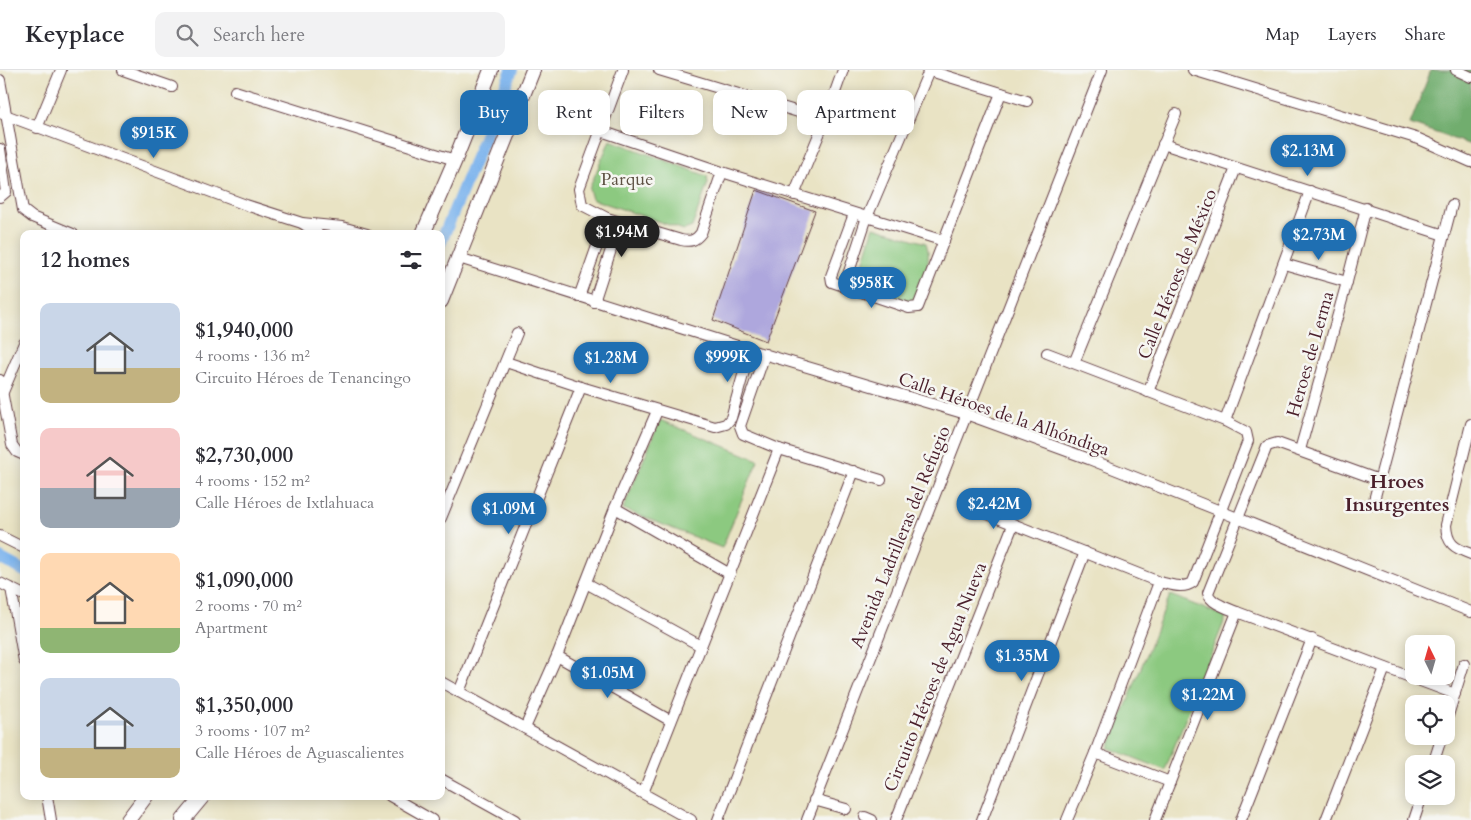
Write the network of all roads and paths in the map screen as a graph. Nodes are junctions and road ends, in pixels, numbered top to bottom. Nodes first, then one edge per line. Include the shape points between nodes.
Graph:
1 (61, 70) edge
2 (123, 70) edge
3 (491, 70) edge
4 (534, 70) edge
5 (623, 70) edge
6 (659, 70) edge
7 (844, 70) edge
8 (928, 70) edge
9 (1102, 70) edge
10 (1193, 70) edge
11 (1456, 70) edge
12 (1471, 76) edge
13 (0, 80) edge
14 (172, 87) dead end
15 (836, 90) edge
16 (235, 91) dead end
17 (1001, 93) junction
18 (1026, 101) dead end
19 (610, 104) edge
20 (797, 112) edge
21 (1176, 114) dead end
22 (3, 115) edge
23 (37, 128) junction
24 (610, 134) edge
25 (599, 135) edge
26 (819, 135) edge
27 (1163, 144) junction
28 (0, 149) edge
29 (455, 160) junction
30 (1471, 162) edge
31 (1236, 168) junction
32 (722, 172) junction
33 (1310, 191) junction
34 (794, 195) junction
35 (0, 197) edge
36 (1452, 205) dead end
37 (1366, 208) junction
38 (854, 214) junction
39 (867, 217) junction
40 (608, 218) junction
41 (302, 222) junction
42 (620, 222) junction
43 (64, 230) edge
44 (313, 230) edge
45 (353, 230) edge
46 (425, 230) edge
47 (1444, 235) junction
48 (944, 240) junction
49 (459, 258) junction
50 (1284, 264) junction
51 (1347, 282) junction
52 (844, 287) junction
53 (445, 291) edge
54 (579, 297) junction
55 (594, 302) junction
56 (517, 333) dead end
57 (750, 350) junction
58 (20, 352) edge
59 (1048, 353) dead end
60 (765, 354) junction
61 (506, 362) junction
62 (1074, 363) junction
63 (0, 380) edge
64 (581, 388) junction
65 (1148, 392) junction
66 (2, 393) junction
67 (658, 411) junction
68 (966, 414) junction
69 (1225, 421) junction
70 (1471, 424) edge
71 (779, 449) junction
72 (1300, 450) junction
73 (20, 453) edge
74 (854, 471) junction
75 (881, 480) dead end
76 (1379, 480) junction
77 (1373, 504) dead end
78 (445, 508) edge
79 (615, 508) junction
80 (1220, 511) junction
81 (985, 513) dead end
82 (1238, 519) junction
83 (1013, 524) junction
84 (0, 536) edge
85 (20, 546) edge
86 (1085, 552) junction
87 (1471, 554) edge
88 (730, 574) junction
89 (1159, 582) junction
90 (0, 583) edge
91 (586, 583) junction
92 (11, 588) junction
93 (20, 593) edge
94 (1237, 612) junction
95 (1471, 612) edge
96 (20, 639) edge
97 (1312, 639) junction
98 (701, 646) junction
99 (557, 656) junction
100 (1464, 664) dead end
101 (1385, 668) junction
102 (445, 684) edge
103 (459, 692) junction
104 (1455, 694) joint
105 (671, 720) junction
106 (525, 728) junction
107 (1096, 753) junction
108 (445, 781) edge
109 (1170, 782) junction
110 (643, 793) junction
111 (48, 800) edge
112 (143, 800) edge
113 (200, 800) edge
114 (397, 800) edge
115 (814, 800) junction
116 (1419, 805) edge
117 (846, 809) dead end
118 (51, 820) edge
119 (128, 820) edge
120 (183, 820) edge
121 (432, 820) edge
122 (515, 820) edge
123 (691, 820) edge
124 (718, 820) edge
125 (807, 820) edge
126 (896, 820) edge
127 (982, 820) edge
128 (1067, 820) edge
129 (1155, 820) edge
130 (1241, 820) edge
131 (1326, 820) edge
132 (1414, 820) edge

1 - 23 street
2 - 14 street
3 - 29 street
4 - 49 street
5 - 19 street
6 - 20 street
7 - 15 street
8 - 17 street
8 - 39 street
9 - 68 street, Avenida Ladrilleras del Refugio
10 - 30 street via 1418,139
11 - 12 street
13 - 22 street
16 - 29 street
17 - 18 street
17 - 48 street
21 - 27 street
22 - 23 street
22 - 43 street via 23,210
23 - 41 street via 246,205
24 - 32 street
25 - 40 street via 579,196 582,205
26 - 34 street
27 - 31 street
27 - 62 street
28 - 35 street via 6,192
29 - 46 street
31 - 33 street
31 - 65 street, Calle Héroes de México
32 - 34 street
32 - 42 street via 695,240 688,242
33 - 37 street
33 - 50 street
34 - 38 street
36 - 47 street
37 - 47 street
37 - 51 street, Heroes de Lerma
38 - 39 street
38 - 52 street via 831,276 832,282
39 - 48 street
39 - 52 street
40 - 42 street
40 - 54 street
41 - 44 street
41 - 45 street
42 - 55 street
47 - 76 street
48 - 52 street via 916,308
49 - 53 street
49 - 54 street, Calle Héroes de la Alhóndiga
50 - 51 street
50 - 69 street
51 - 72 street, Heroes de Lerma
54 - 55 street, Calle Héroes de la Alhóndiga
55 - 57 street, Calle Héroes de la Alhóndiga
56 - 61 street
57 - 60 street, Calle Héroes de la Alhóndiga
57 - 67 street via 731,418 726,424 715,427
58 - 66 street
59 - 62 street
60 - 68 street, Calle Héroes de la Alhóndiga
60 - 71 street via 740,426 743,434
61 - 64 street
61 - 78 street
62 - 65 street
63 - 66 street
64 - 67 street
64 - 103 street
65 - 69 street
66 - 73 street via 12,445
67 - 79 street
68 - 80 street, Calle Héroes de la Alhóndiga
68 - 115 street, Avenida Ladrilleras del Refugio
69 - 80 street via 1246,432 1248,441
70 - 87 street via 1446,525 1452,545
71 - 74 street
71 - 88 street
72 - 76 street
72 - 82 street via 1277,443 1267,446
74 - 75 street
74 - 124 street
76 - 77 street
79 - 88 street
79 - 91 street
80 - 82 street, Calle Héroes de la Alhóndiga
80 - 89 street via 1193,582 1178,586
81 - 83 street
82 - 94 street via 1208,593 1209,599
82 - 95 street, Calle Héroes de la Alhóndiga
83 - 86 street
83 - 126 street, Circuito Héroes de Agua Nueva
84 - 85 street
86 - 89 street
86 - 127 street
88 - 98 street
89 - 107 street
90 - 92 street
91 - 98 street
91 - 99 street
92 - 93 street
92 - 96 street
94 - 97 street
94 - 109 street
97 - 101 street
97 - 130 street
98 - 105 street
99 - 105 street
99 - 106 street
100 - 104 street
101 - 104 street
101 - 131 street
102 - 103 street
103 - 106 street
105 - 110 street
106 - 110 street
107 - 109 street
107 - 128 street
108 - 122 street
109 - 129 street
110 - 123 street
111 - 118 street
112 - 119 street
113 - 120 street
114 - 121 street
115 - 117 street
115 - 125 street, Avenida Ladrilleras del Refugio
116 - 132 street

